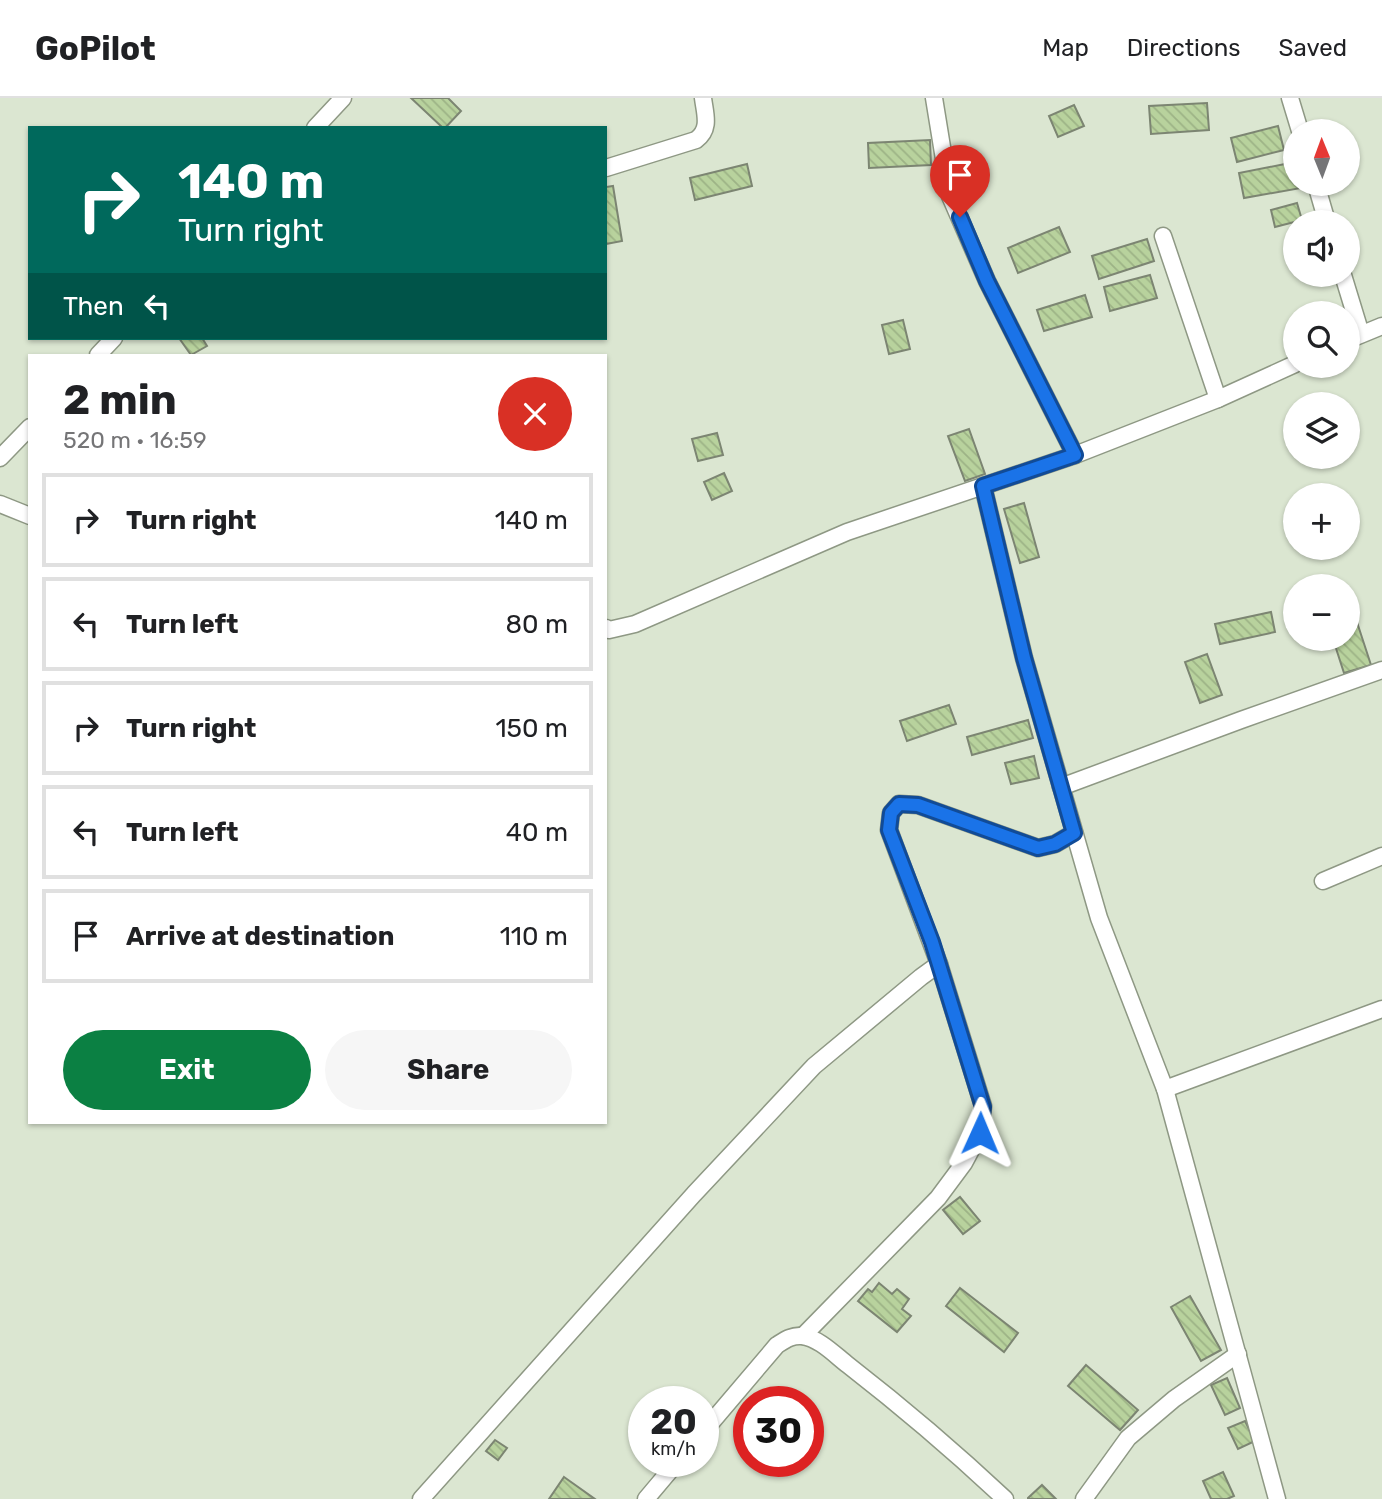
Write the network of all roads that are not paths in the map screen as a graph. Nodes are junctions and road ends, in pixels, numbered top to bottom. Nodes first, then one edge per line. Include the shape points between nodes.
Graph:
1 (343, 98) edge
2 (702, 98) edge
3 (934, 98) edge
4 (1290, 98) edge
5 (1296, 119) edge
6 (317, 126) edge
7 (607, 168) edge
8 (1163, 236) dead end
9 (1382, 326) edge
10 (1360, 335) edge
11 (112, 340) edge
12 (99, 354) edge
13 (1283, 369) edge
14 (1218, 399) junction
15 (28, 429) edge
16 (1075, 455) junction
17 (0, 458) edge
18 (983, 486) junction
19 (0, 504) edge
20 (28, 515) edge
21 (607, 629) edge
22 (1382, 670) edge
23 (1061, 787) junction
24 (1074, 833) junction
25 (1382, 856) edge
26 (1322, 881) dead end
27 (939, 964) junction
28 (1382, 1009) edge
29 (1165, 1089) junction
30 (803, 1336) junction
31 (1238, 1354) junction
32 (719, 1413) edge
33 (665, 1477) edge
34 (421, 1499) edge
35 (646, 1499) edge
36 (1005, 1499) edge
37 (1084, 1499) edge
38 (1277, 1499) edge

1 - 6 street
2 - 7 street via 706,125 702,135
3 - 16 street via 950,196 987,281
4 - 5 street
8 - 14 street
9 - 10 street
11 - 12 street
13 - 14 street
14 - 16 street
15 - 17 street
16 - 18 street
18 - 21 street via 847,532 635,624
18 - 23 street
19 - 20 street
22 - 23 street
23 - 24 street
24 - 27 street via 1038,848 918,805 899,804 891,813 889,830
24 - 29 street via 1099,918
25 - 26 street
27 - 30 street via 983,1107 980,1133 938,1198
27 - 34 street via 814,1066
28 - 29 street
29 - 31 street
30 - 32 street via 789,1337 777,1345
30 - 36 street via 869,1381
31 - 37 street via 1128,1438
31 - 38 street
33 - 35 street

